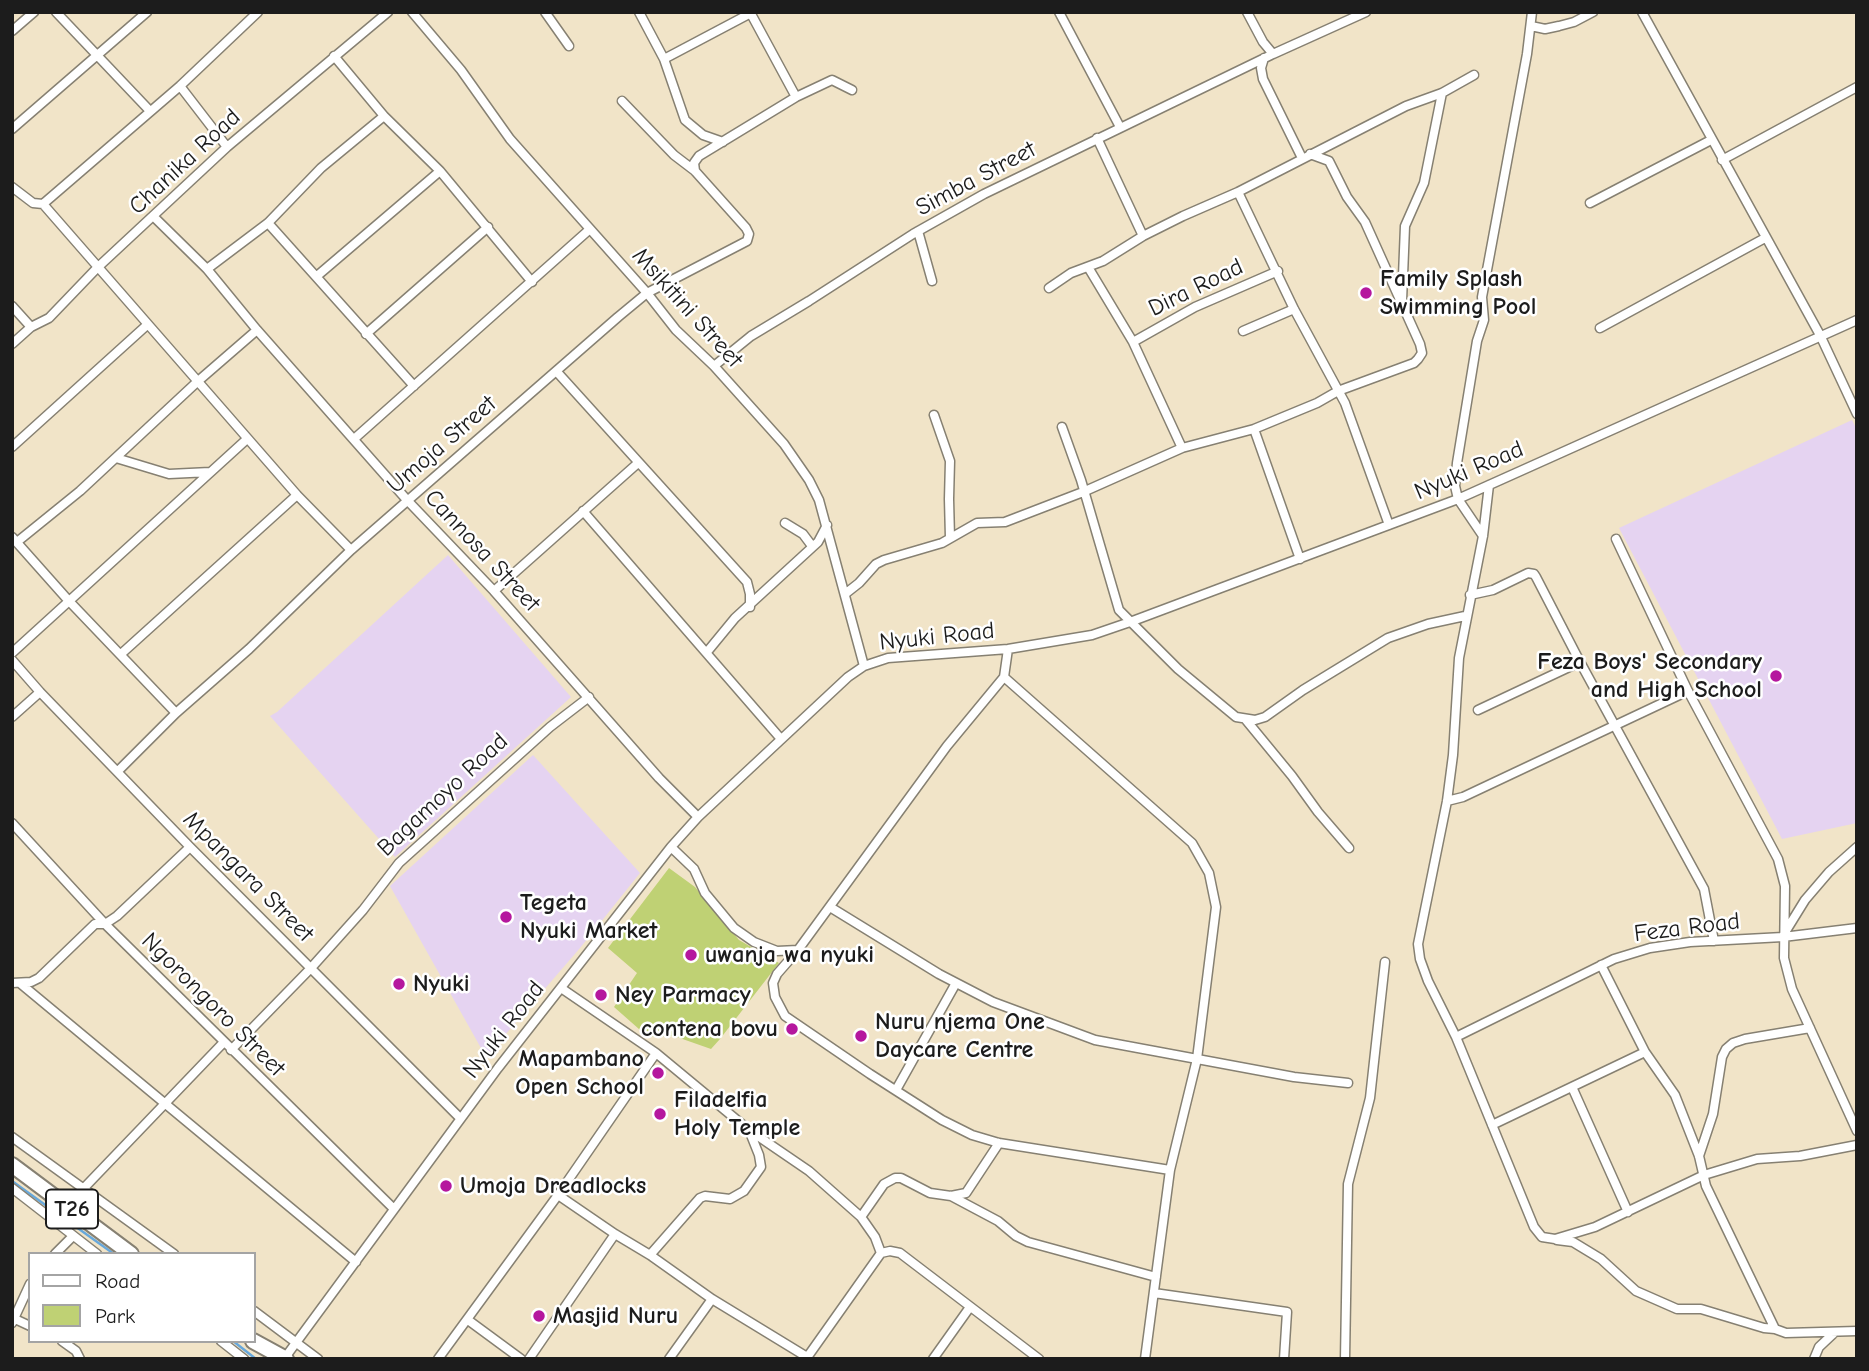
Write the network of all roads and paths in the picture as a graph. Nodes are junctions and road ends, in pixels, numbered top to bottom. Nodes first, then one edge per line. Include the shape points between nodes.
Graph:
1 (34, 12) edge
2 (56, 12) edge
3 (147, 12) edge
4 (258, 12) edge
5 (388, 12) edge
6 (412, 12) edge
7 (545, 12) edge
8 (639, 12) edge
9 (1059, 12) edge
10 (1247, 12) edge
11 (1366, 12) edge
12 (1532, 12) edge
13 (1594, 12) edge
14 (1642, 12) edge
15 (751, 13) edge
16 (1531, 26) junction
17 (12, 31) edge
18 (569, 46) dead end
19 (1273, 54) junction
20 (334, 56) junction
21 (97, 57) junction
22 (1264, 58) junction
23 (664, 59) junction
24 (1474, 75) dead end
25 (180, 86) junction
26 (1857, 87) edge
27 (852, 90) dead end
28 (1442, 93) junction
29 (796, 97) junction
30 (622, 102) dead end
31 (150, 111) junction
32 (384, 116) junction
33 (1120, 127) junction
34 (12, 130) edge
35 (1097, 138) junction
36 (1712, 141) junction
37 (723, 142) junction
38 (227, 147) junction
39 (1306, 156) junction
40 (1722, 160) junction
41 (440, 171) junction
42 (695, 171) junction
43 (13, 189) edge
44 (1238, 192) junction
45 (1590, 203) dead end
46 (43, 204) junction
47 (154, 217) junction
48 (268, 223) junction
49 (488, 227) junction
50 (590, 229) junction
51 (918, 231) junction
52 (1143, 236) junction
53 (1765, 238) junction
54 (1088, 267) junction
55 (97, 268) junction
56 (208, 269) junction
57 (1278, 271) junction
58 (317, 276) junction
59 (932, 281) dead end
60 (532, 282) junction
61 (1049, 288) dead end
62 (647, 293) junction
63 (12, 306) edge
64 (1402, 306) junction
65 (1294, 309) junction
66 (1857, 320) edge
67 (147, 325) junction
68 (31, 327) junction
69 (1600, 328) dead end
70 (257, 330) junction
71 (1243, 331) dead end
72 (366, 334) junction
73 (1820, 335) junction
74 (1133, 342) junction
75 (12, 344) edge
76 (714, 366) junction
77 (557, 372) junction
78 (197, 382) junction
79 (414, 386) junction
80 (1338, 391) junction
81 (1857, 414) edge
82 (934, 415) dead end
83 (1062, 427) dead end
84 (1254, 429) junction
85 (247, 439) junction
86 (354, 439) junction
87 (12, 447) edge
88 (1182, 448) junction
89 (116, 458) junction
90 (638, 463) junction
91 (210, 472) junction
92 (1489, 485) junction
93 (1083, 492) junction
94 (297, 495) junction
95 (1458, 499) junction
96 (407, 500) junction
97 (583, 510) junction
98 (785, 523) dead end
99 (827, 525) junction
100 (1389, 525) junction
101 (1482, 536) junction
102 (950, 538) junction
103 (15, 539) edge
104 (1616, 539) dead end
105 (812, 547) junction
106 (351, 550) junction
107 (1300, 559) junction
108 (494, 591) junction
109 (845, 594) junction
110 (1470, 595) junction
111 (68, 600) junction
112 (750, 607) junction
113 (1465, 616) junction
114 (1130, 622) junction
115 (1008, 649) junction
116 (707, 652) junction
117 (12, 653) edge
118 (121, 654) junction
119 (12, 660) edge
120 (1580, 662) junction
121 (864, 666) junction
122 (1004, 677) junction
123 (1688, 691) junction
124 (40, 692) junction
125 (589, 697) junction
126 (1478, 710) dead end
127 (176, 713) junction
128 (12, 717) edge
129 (1245, 720) junction
130 (1615, 725) junction
131 (781, 738) junction
132 (118, 771) junction
133 (1447, 801) junction
134 (698, 817) junction
135 (12, 823) edge
136 (671, 847) junction
137 (1857, 847) edge
138 (190, 848) junction
139 (1349, 848) dead end
140 (830, 907) junction
141 (105, 924) junction
142 (1857, 928) edge
143 (1783, 937) junction
144 (1714, 941) junction
145 (798, 950) junction
146 (1385, 962) dead end
147 (1601, 965) junction
148 (312, 968) junction
149 (17, 983) edge
150 (956, 983) junction
151 (561, 988) junction
152 (1810, 1028) junction
153 (1456, 1037) junction
154 (224, 1042) junction
155 (231, 1050) junction
156 (1645, 1052) junction
157 (656, 1053) junction
158 (1197, 1059) junction
159 (1348, 1083) dead end
160 (1572, 1087) junction
161 (896, 1090) junction
162 (165, 1102) junction
163 (460, 1118) junction
164 (1492, 1125) junction
165 (749, 1130) junction
166 (1857, 1131) edge
167 (12, 1137) edge
168 (999, 1143) junction
169 (1857, 1145) edge
170 (1699, 1156) junction
171 (12, 1165) edge
172 (1170, 1170) junction
173 (1704, 1175) junction
174 (12, 1188) edge
175 (83, 1189) junction
176 (558, 1195) junction
177 (951, 1196) junction
178 (69, 1207) junction
179 (393, 1208) junction
180 (1628, 1212) junction
181 (861, 1217) junction
182 (60, 1226) junction
183 (615, 1234) junction
184 (73, 1236) junction
185 (1555, 1239) junction
186 (57, 1252) edge
187 (94, 1252) edge
188 (128, 1252) edge
189 (171, 1252) edge
190 (881, 1253) junction
191 (650, 1255) junction
192 (356, 1262) junction
193 (1156, 1276) junction
194 (28, 1289) edge
195 (1154, 1293) junction
196 (712, 1300) junction
197 (970, 1307) junction
198 (256, 1313) edge
199 (468, 1320) junction
200 (14, 1321) edge
201 (1775, 1329) junction
202 (1857, 1331) edge
203 (1835, 1332) junction
204 (65, 1343) edge
205 (223, 1343) edge
206 (249, 1343) edge
207 (256, 1343) edge
208 (296, 1343) junction
209 (285, 1358) edge
210 (807, 1358) edge
211 (80, 1359) edge
212 (244, 1359) edge
213 (268, 1359) edge
214 (318, 1359) edge
215 (438, 1359) edge
216 (522, 1359) edge
217 (528, 1359) edge
218 (669, 1359) edge
219 (933, 1359) edge
220 (1039, 1359) edge
221 (1145, 1359) edge
222 (1284, 1359) edge
223 (1345, 1359) edge
224 (1814, 1359) edge

1 - 17 street
2 - 21 street
3 - 21 street
4 - 25 street
5 - 20 street, Chanika Road
6 - 50 street, Msikitini Street via 510,138
7 - 18 street
8 - 23 street
9 - 33 street
10 - 19 street
11 - 19 street, Simba Street
12 - 16 street
13 - 16 street via 1559,26
14 - 36 street
15 - 23 street
15 - 29 street
16 - 95 street via 1482,297 1484,320 1457,463
19 - 22 street, Simba Street
20 - 32 street
20 - 38 street, Chanika Road
21 - 31 street
21 - 34 street
22 - 33 street, Simba Street
22 - 39 street via 1263,79
23 - 37 street via 685,120 703,135
24 - 28 street
25 - 31 street
25 - 38 street
26 - 40 street
27 - 29 street via 829,81
28 - 39 street
28 - 64 street via 1424,183 1405,226
29 - 37 street
30 - 42 street
31 - 46 street
32 - 41 street
32 - 48 street via 321,168
33 - 35 street, Simba Street
35 - 51 street, Simba Street
35 - 52 street
36 - 40 street
36 - 45 street
37 - 42 street via 699,156
38 - 47 street, Chanika Road
39 - 44 street
39 - 64 street via 1329,161 1365,222
40 - 53 street
41 - 49 street
41 - 58 street
42 - 62 street, Umoja Street via 746,228 748,238
43 - 46 street via 33,203
44 - 52 street
44 - 57 street
46 - 55 street
47 - 55 street, Chanika Road
47 - 56 street, Cannosa Street
48 - 56 street
48 - 58 street
49 - 60 street
49 - 72 street
50 - 60 street
50 - 62 street, Msikitini Street
51 - 59 street
51 - 76 street, Simba Street via 751,336
52 - 54 street
53 - 69 street
53 - 73 street
54 - 61 street
54 - 74 street
55 - 67 street
55 - 68 street, Chanika Road via 49,318
56 - 70 street, Cannosa Street
57 - 65 street
57 - 74 street, Dira Road via 1195,307
58 - 72 street
60 - 79 street
62 - 76 street, Msikitini Street via 676,330
62 - 77 street, Umoja Street
63 - 68 street
64 - 80 street via 1422,349 1419,359
65 - 71 street
65 - 80 street
66 - 73 street, Nyuki Road
67 - 78 street
67 - 87 street
68 - 75 street, Chanika Road
70 - 78 street
70 - 86 street, Cannosa Street
72 - 79 street
73 - 81 street
73 - 92 street, Nyuki Road
74 - 88 street
76 - 99 street, Msikitini Street via 803,471
77 - 90 street
77 - 96 street, Umoja Street
78 - 85 street
78 - 89 street
79 - 86 street
80 - 84 street
80 - 100 street
82 - 102 street via 950,461
83 - 93 street
84 - 88 street
84 - 107 street
85 - 91 street
85 - 94 street
86 - 96 street, Cannosa Street
88 - 93 street
89 - 91 street via 163,473
89 - 103 street
90 - 97 street
90 - 112 street via 747,582
91 - 111 street
92 - 95 street, Nyuki Road
92 - 101 street
93 - 102 street via 1005,522 977,523
93 - 114 street via 1119,610
94 - 106 street
94 - 118 street
95 - 100 street, Nyuki Road
95 - 101 street
96 - 106 street, Umoja Street
96 - 108 street, Cannosa Street
97 - 108 street
97 - 116 street
98 - 105 street via 803,534
99 - 105 street
99 - 109 street, Msikitini Street
100 - 107 street, Nyuki Road
101 - 110 street
102 - 109 street via 876,564
103 - 111 street
104 - 123 street
105 - 112 street
106 - 127 street, Umoja Street
107 - 114 street, Nyuki Road
108 - 125 street, Cannosa Street
109 - 121 street, Msikitini Street
110 - 113 street
110 - 120 street via 1534,574
111 - 117 street
111 - 118 street
112 - 116 street
113 - 129 street via 1388,638 1265,717
113 - 133 street
114 - 115 street, Nyuki Road via 1091,635
114 - 129 street via 1228,712
115 - 121 street, Nyuki Road via 904,656
115 - 122 street
116 - 131 street
118 - 127 street
119 - 124 street, Mpangara Street
120 - 126 street
120 - 130 street
121 - 131 street, Nyuki Road
122 - 140 street via 947,746
122 - 158 street via 1192,843 1209,873 1216,906
123 - 130 street
123 - 143 street via 1778,859 1785,886
124 - 128 street
124 - 132 street, Mpangara Street
125 - 134 street, Cannosa Street
125 - 148 street, Bagamoyo Road via 399,863
127 - 132 street, Umoja Street
129 - 139 street
130 - 133 street
130 - 144 street via 1704,889
131 - 134 street, Nyuki Road
132 - 138 street, Mpangara Street
133 - 153 street via 1418,944 1428,981
134 - 136 street, Nyuki Road
135 - 141 street, Ngorongoro Street
136 - 145 street via 694,869 705,893 734,928 754,943 777,951
136 - 151 street, Nyuki Road
137 - 143 street via 1805,900
138 - 141 street
138 - 148 street, Mpangara Street
140 - 145 street
140 - 150 street
141 - 149 street via 95,924 39,978
141 - 154 street, Ngorongoro Street
142 - 143 street, Feza Road
143 - 144 street, Feza Road
143 - 152 street via 1792,989
144 - 147 street, Feza Road via 1650,948
145 - 161 street via 772,983 785,1016
146 - 223 street via 1370,1098 1348,1184
147 - 153 street, Feza Road
147 - 156 street
148 - 155 street, Bagamoyo Road
148 - 163 street, Mpangara Street
149 - 162 street
150 - 158 street via 1030,1017 1096,1040
150 - 161 street
151 - 157 street
151 - 163 street, Nyuki Road
152 - 166 street
152 - 170 street via 1745,1039 1726,1049
153 - 164 street
154 - 155 street, Ngorongoro Street
154 - 162 street
155 - 179 street, Ngorongoro Street
156 - 160 street
156 - 170 street via 1675,1095
157 - 165 street
157 - 176 street
158 - 159 street
158 - 172 street
160 - 164 street
160 - 180 street
161 - 168 street via 942,1120
162 - 175 street
162 - 192 street
163 - 179 street, Nyuki Road
164 - 185 street via 1534,1227 1542,1237
165 - 181 street via 796,1161
165 - 191 street via 761,1167 744,1191 730,1199 700,1198
167 - 175 street
168 - 172 street
168 - 177 street via 966,1193
169 - 173 street via 1800,1156 1757,1158
170 - 173 street
171 - 178 highway, T26
172 - 193 street
173 - 180 street
173 - 201 street
174 - 182 street
175 - 178 street
175 - 189 street
176 - 183 street
176 - 199 street
177 - 181 street via 930,1193 895,1178 884,1184
177 - 193 street via 1028,1241
178 - 182 street
178 - 188 highway, T26
179 - 192 street, Nyuki Road
180 - 185 street
181 - 190 street
182 - 184 street
183 - 191 street
183 - 217 street
184 - 186 street
184 - 187 street
185 - 201 street via 1573,1242 1601,1259 1636,1291 1677,1309 1701,1309
190 - 197 street via 900,1253
190 - 210 street
191 - 196 street
192 - 208 street, Nyuki Road
193 - 195 street
194 - 200 street
195 - 221 street
195 - 222 street via 1287,1312
196 - 210 street
196 - 218 street
197 - 219 street
197 - 220 street
198 - 208 street
199 - 215 street
199 - 216 street
201 - 203 street
202 - 203 street
203 - 224 street
204 - 211 street
205 - 212 street
206 - 213 highway
207 - 209 highway
208 - 209 street, Nyuki Road
208 - 214 street

